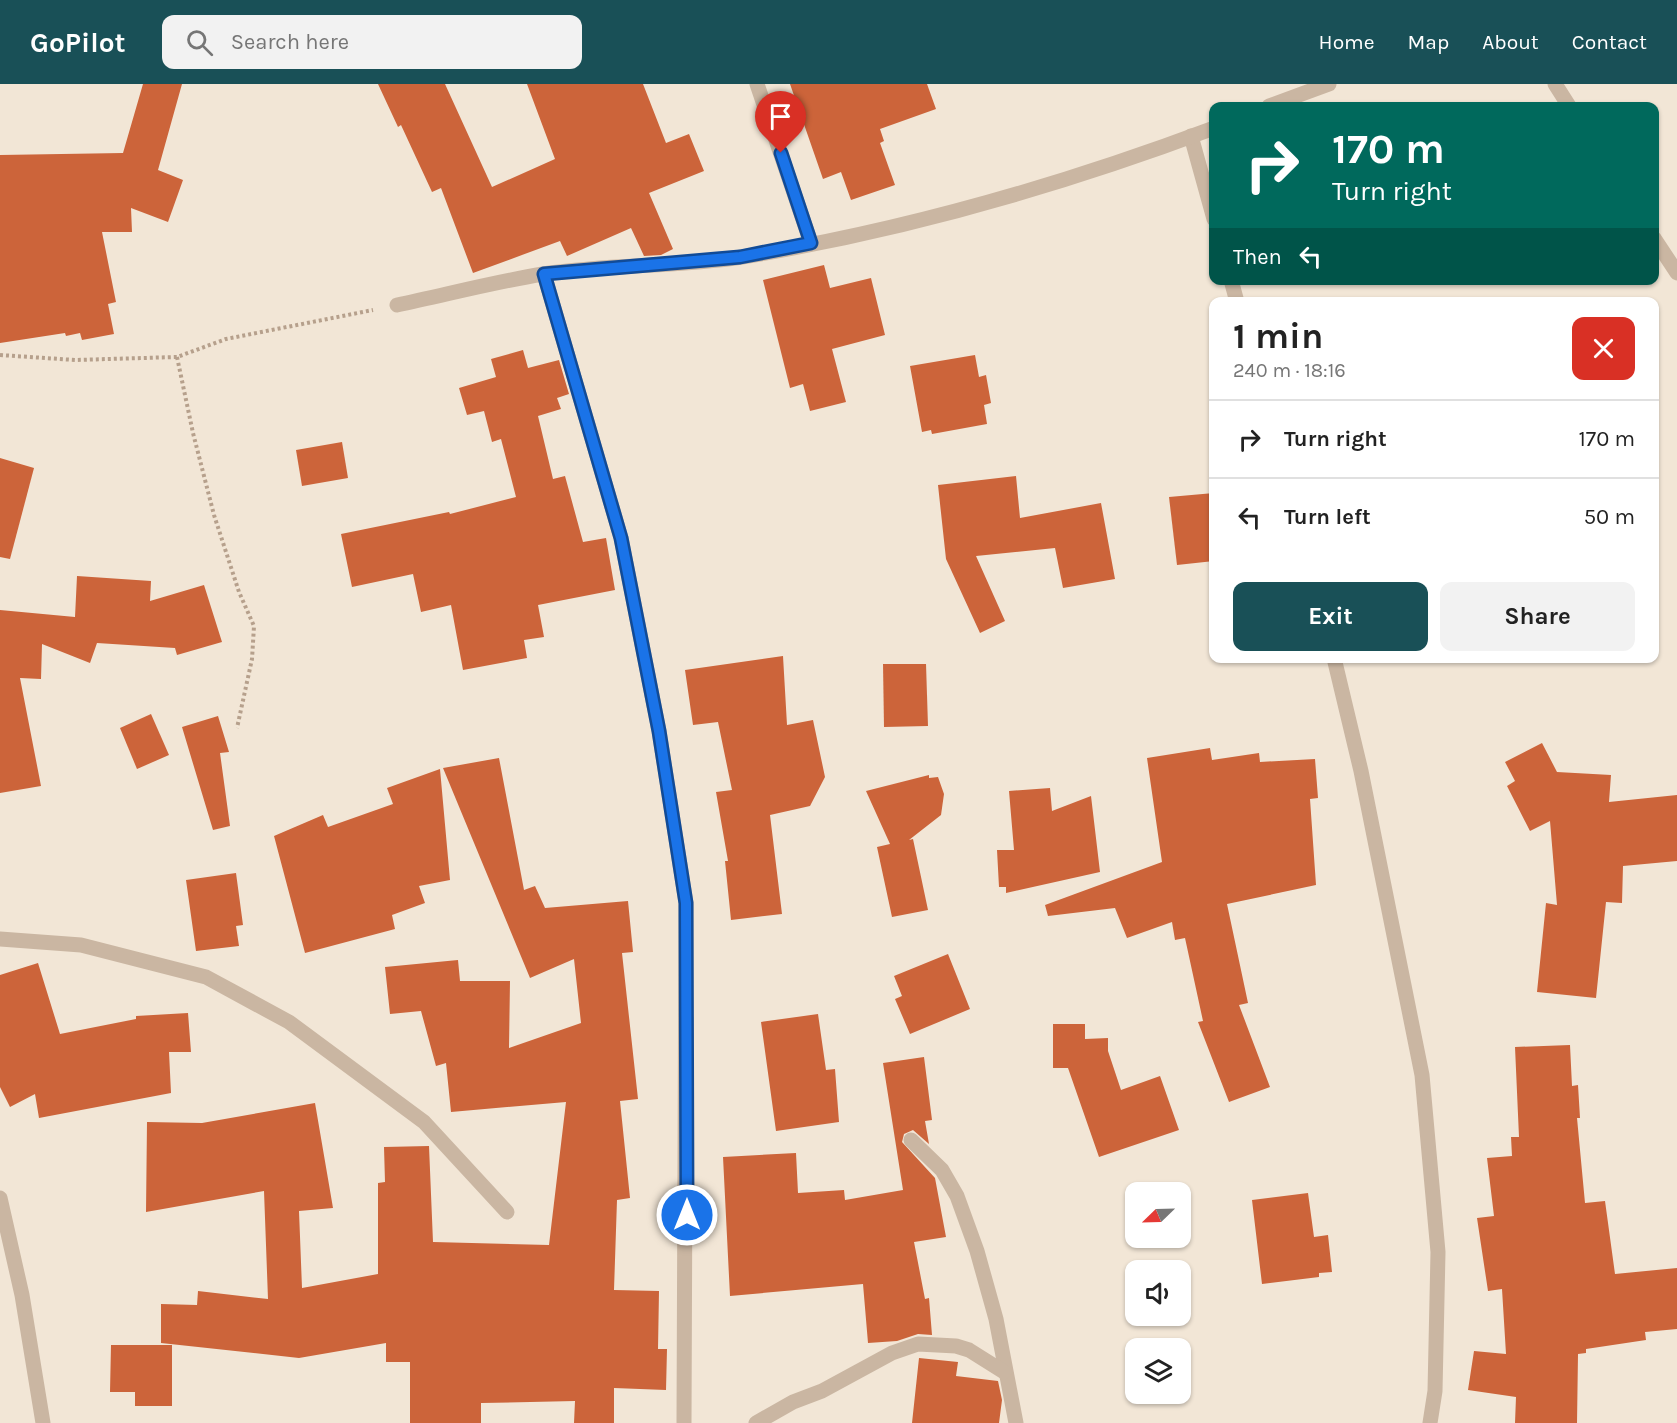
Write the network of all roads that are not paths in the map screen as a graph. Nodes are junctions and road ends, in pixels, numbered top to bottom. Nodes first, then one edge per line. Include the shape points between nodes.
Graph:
1 (757, 84) edge
2 (1329, 84) edge
3 (1555, 84) edge
4 (1280, 102) edge
5 (1566, 102) edge
6 (1209, 130) edge
7 (1191, 136) junction
8 (1209, 201) edge
9 (811, 243) junction
10 (1659, 246) edge
11 (1677, 273) edge
12 (544, 274) junction
13 (397, 305) road end
14 (1335, 663) edge
15 (0, 939) edge
16 (911, 1140) dead end
17 (0, 1198) edge
18 (507, 1212) dead end
19 (1004, 1372) junction
20 (43, 1423) edge
21 (684, 1423) edge
22 (756, 1423) edge
23 (1016, 1423) edge
24 (1430, 1423) edge

1 - 9 street
2 - 4 street
3 - 5 street
6 - 7 street
7 - 8 street
7 - 9 street via 1103,167 932,217
9 - 12 street via 740,257
10 - 11 street
12 - 13 street
12 - 21 street via 621,538 659,731 686,903
14 - 24 street via 1422,1075 1438,1252 1435,1391
15 - 18 street via 81,945 206,977 289,1022 424,1122
16 - 19 street via 942,1170 957,1196 996,1319
17 - 20 street via 22,1296
19 - 22 street via 969,1350 918,1344 892,1353
19 - 23 street

